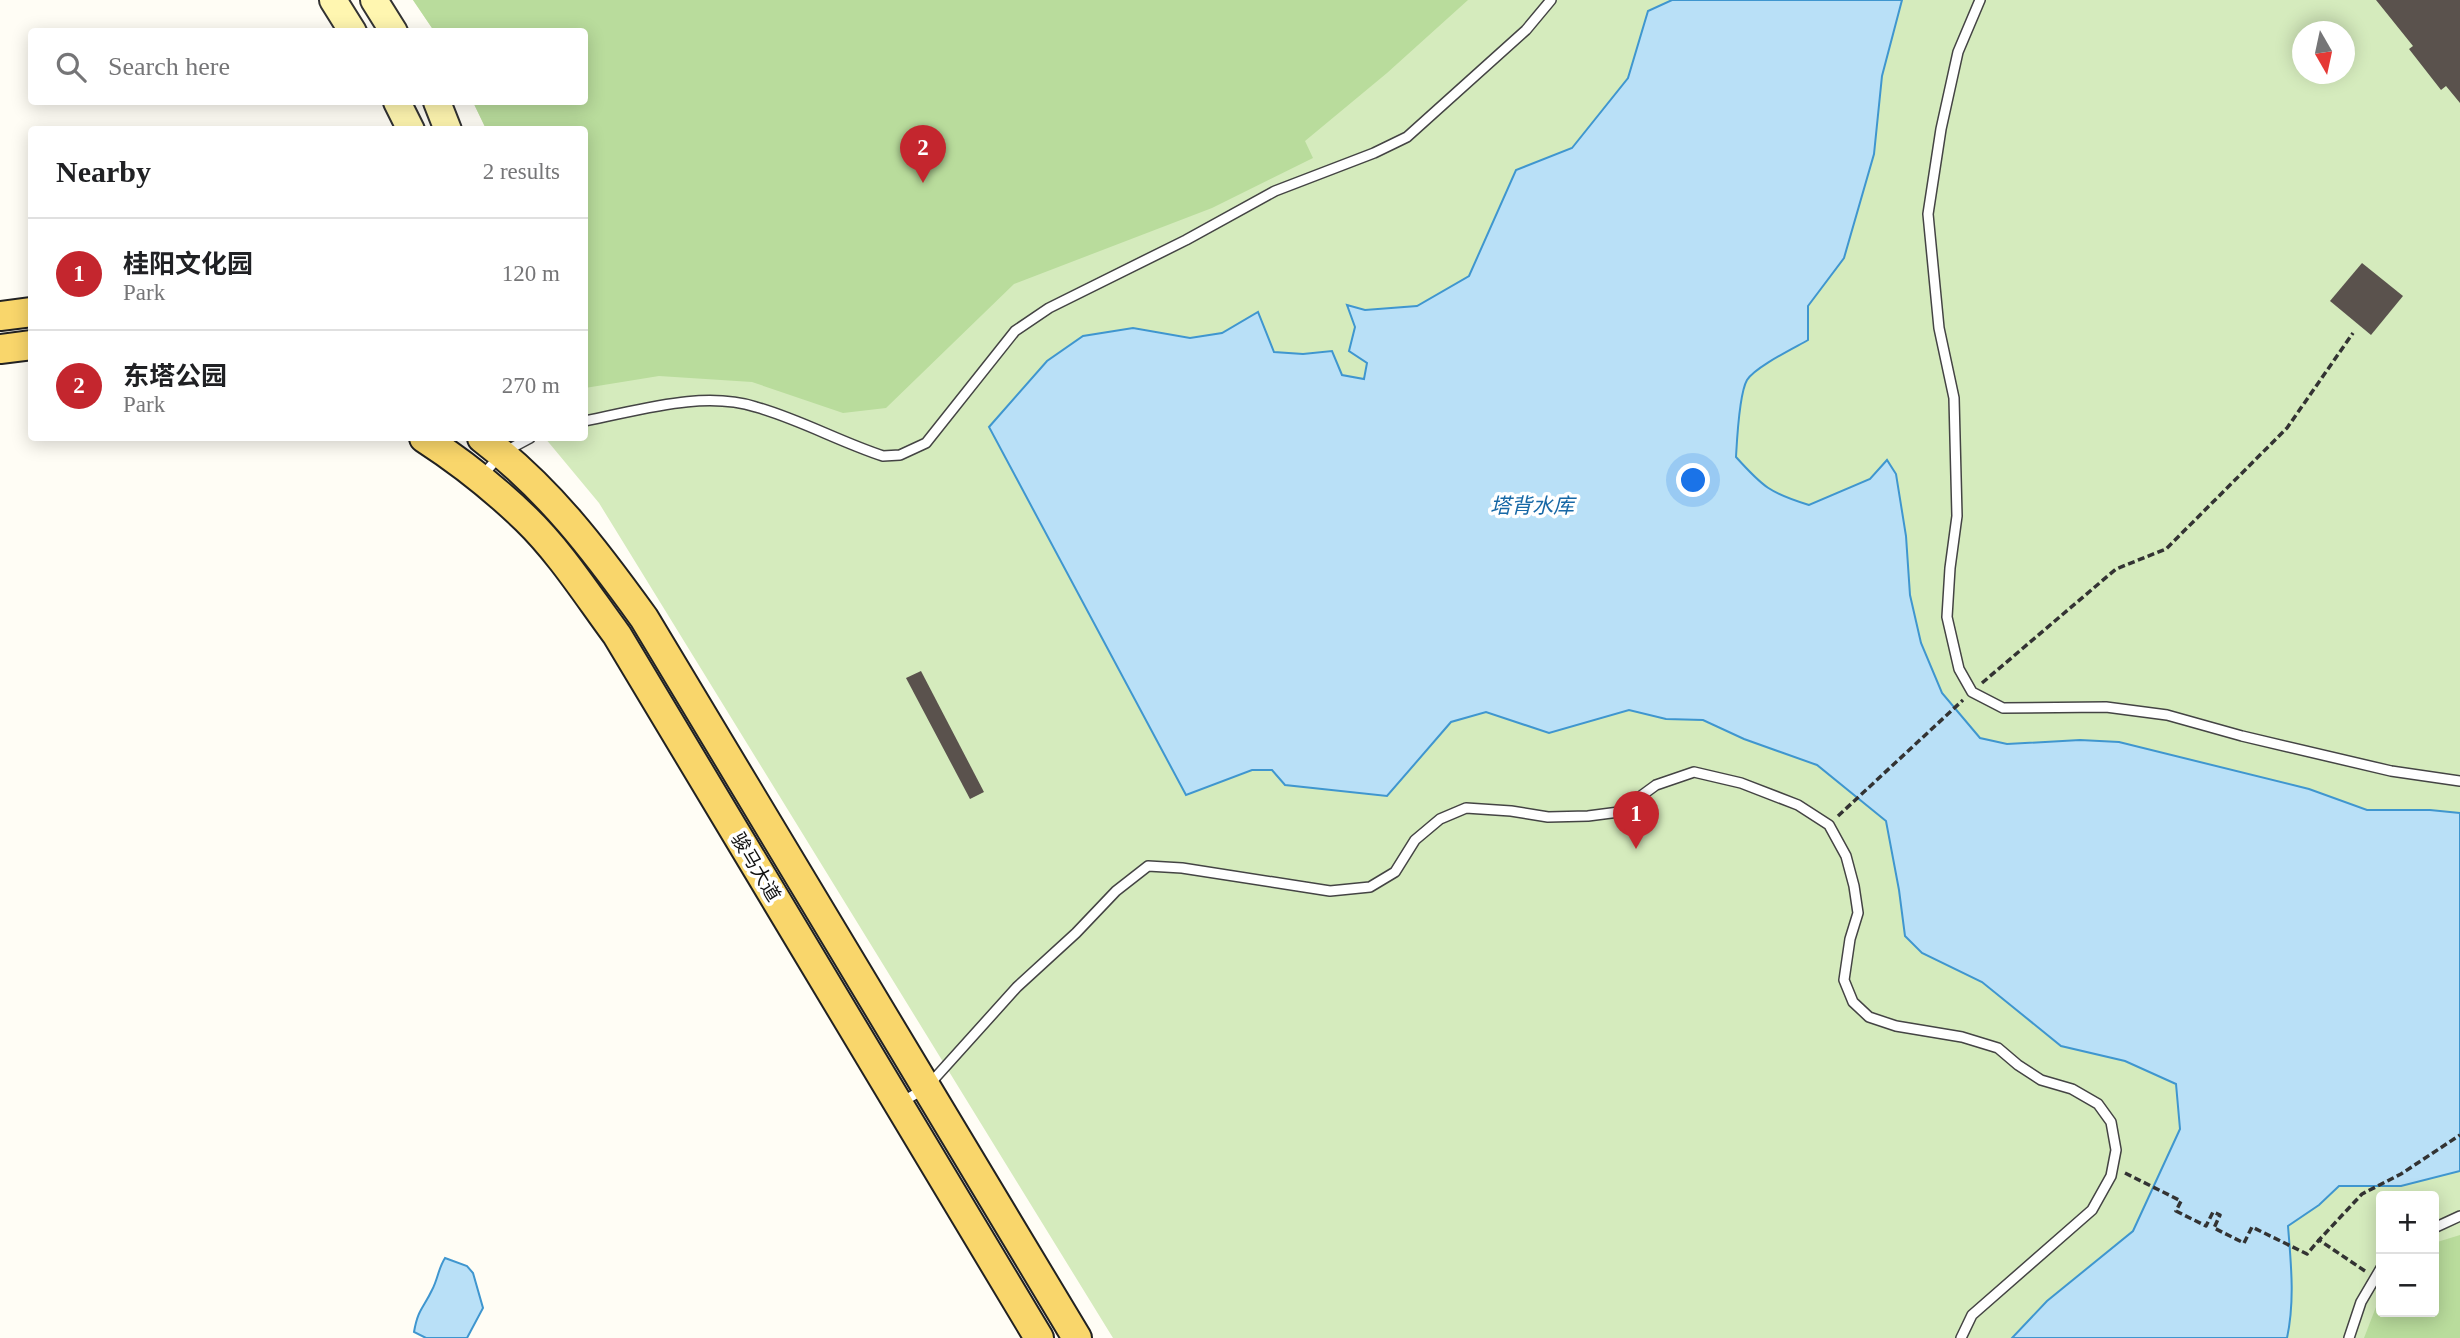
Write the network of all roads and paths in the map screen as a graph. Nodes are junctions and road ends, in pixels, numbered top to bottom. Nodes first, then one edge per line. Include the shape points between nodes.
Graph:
1 (333, 0) edge
2 (374, 0) edge
3 (1550, 0) edge
4 (1980, 0) edge
5 (350, 28) edge
6 (392, 28) edge
7 (398, 105) edge
8 (438, 105) edge
9 (409, 126) edge
10 (446, 126) edge
11 (28, 312) edge
12 (0, 316) edge
13 (2353, 333) dead end
14 (28, 346) edge
15 (0, 349) edge
16 (588, 420) edge
17 (429, 441) edge
18 (492, 443) edge
19 (481, 478) junction
20 (1972, 692) junction
21 (2460, 781) edge
22 (1829, 825) junction
23 (926, 1088) junction
24 (899, 1104) junction
25 (2460, 1135) edge
26 (2113, 1167) junction
27 (2460, 1216) edge
28 (2439, 1226) edge
29 (2319, 1240) junction
30 (2375, 1278) joint
31 (1039, 1338) edge
32 (1077, 1338) edge
33 (1961, 1338) edge
34 (2349, 1338) edge

1 - 5 main road
2 - 6 main road
3 - 16 lane via 1526,30 1407,137 1275,191 1049,308 1015,331 936,433 914,450 883,456 755,406 722,401 690,402
4 - 20 lane via 1958,52 1928,214 1939,328 1954,398 1957,516 1947,617 1959,669
7 - 9 main road
8 - 10 main road
11 - 12 main road
13 - 20 path via 2287,428 2166,549 2116,569
14 - 15 main road
17 - 19 main road, 骏马大道
18 - 19 lane
18 - 23 main road, 骏马大道 via 552,499 644,618
19 - 24 main road, 骏马大道 via 528,521 617,635
20 - 21 lane via 2003,708 2106,707 2167,715 2391,771
20 - 22 path
22 - 23 lane via 1797,805 1741,783 1694,772 1656,785 1619,812 1588,817 1466,808 1440,819 1415,840 1395,872 1370,887 1330,891 1148,866 1115,891 1017,987
22 - 26 lane via 1846,856 1858,913 1844,980 1853,1002 1869,1017 1896,1026 1997,1048 2041,1080 2072,1089 2098,1104 2111,1122 2116,1150
23 - 24 lane
23 - 32 main road, 骏马大道
24 - 31 main road, 骏马大道
25 - 29 path via 2362,1194
26 - 29 path via 2181,1201 2176,1212 2206,1226 2213,1212 2220,1215 2214,1228 2244,1243 2252,1227 2306,1254
26 - 33 lane via 2092,1210 1972,1315
27 - 28 lane
29 - 30 path
30 - 34 lane

